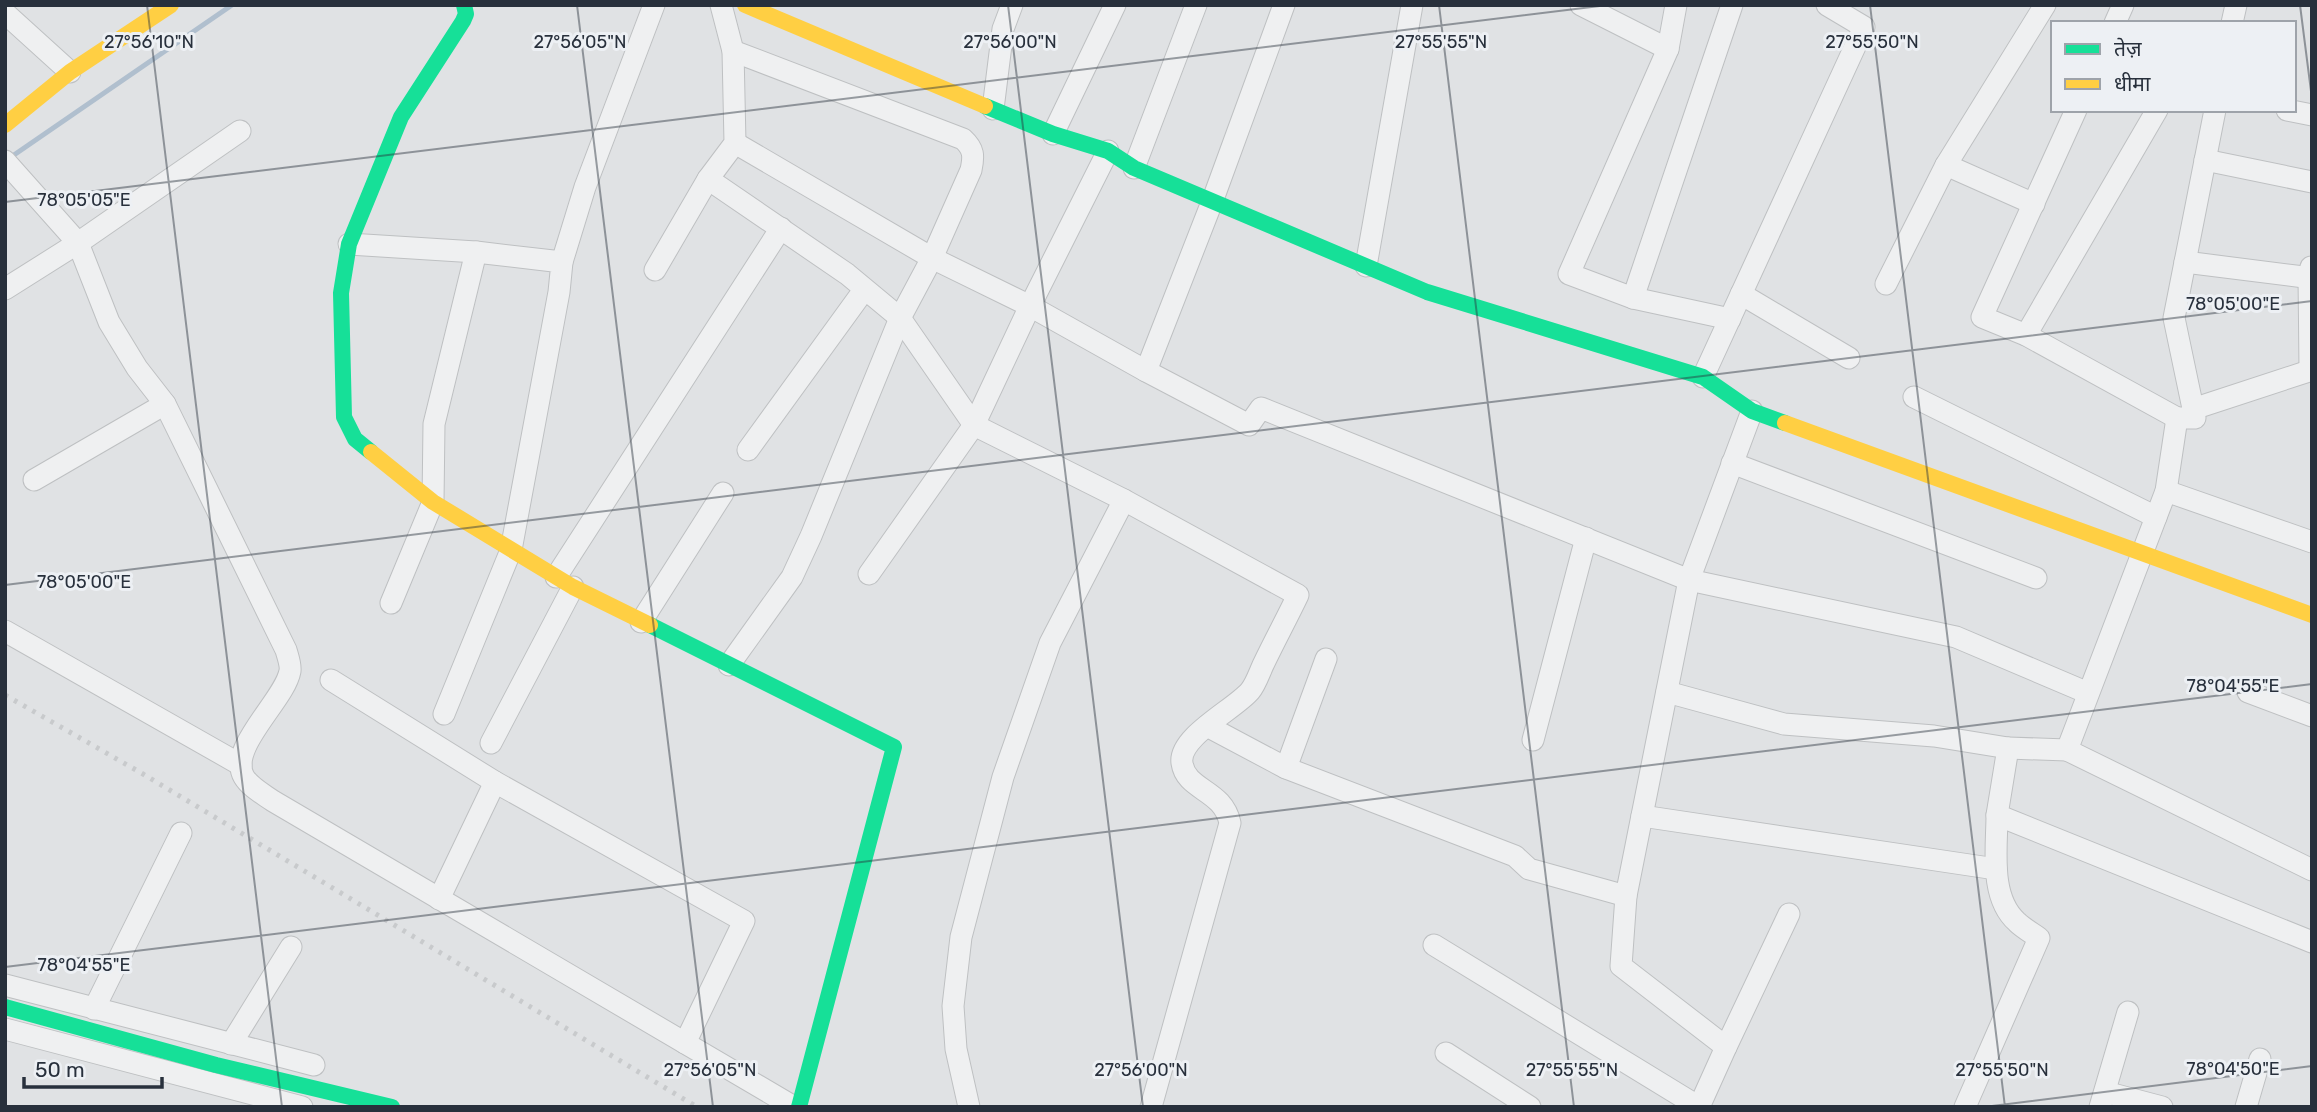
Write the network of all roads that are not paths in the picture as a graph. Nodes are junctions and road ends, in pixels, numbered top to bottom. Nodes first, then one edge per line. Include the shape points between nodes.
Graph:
1 (171, 5) edge
2 (464, 5) edge
3 (654, 5) edge
4 (721, 5) edge
5 (745, 5) edge
6 (1012, 5) edge
7 (1115, 5) edge
8 (1196, 5) edge
9 (1284, 5) edge
10 (1412, 5) edge
11 (1581, 5) edge
12 (1676, 5) edge
13 (1732, 5) edge
14 (1827, 5) edge
15 (2045, 5) edge
16 (2123, 5) edge
17 (5, 13) edge
18 (798, 15) edge
19 (2116, 21) edge
20 (1668, 49) junction
21 (733, 51) junction
22 (69, 72) junction
23 (993, 109) junction
24 (2075, 112) edge
25 (2156, 112) edge
26 (2215, 112) edge
27 (5, 125) edge
28 (240, 131) dead end
29 (1053, 134) junction
30 (735, 143) junction
31 (1108, 151) junction
32 (2205, 160) junction
33 (8, 163) edge
34 (1946, 165) junction
35 (1134, 168) junction
36 (708, 180) junction
37 (2312, 182) edge
38 (1212, 201) junction
39 (2034, 204) junction
40 (780, 228) junction
41 (78, 243) junction
42 (349, 244) junction
43 (476, 252) junction
44 (932, 258) junction
45 (562, 261) junction
46 (2185, 262) junction
47 (1366, 266) junction
48 (655, 270) dead end
49 (2311, 272) edge
50 (1886, 284) dead end
51 (5, 289) edge
52 (864, 290) junction
53 (1741, 294) junction
54 (1633, 298) junction
55 (1030, 306) junction
56 (900, 318) junction
57 (1730, 319) junction
58 (2026, 335) junction
59 (1849, 358) dead end
60 (2311, 370) edge
61 (1146, 371) junction
62 (1703, 377) junction
63 (1914, 397) dead end
64 (165, 404) junction
65 (1752, 411) junction
66 (2185, 413) junction
67 (974, 425) junction
68 (748, 450) dead end
69 (1732, 463) junction
70 (34, 480) dead end
71 (2166, 491) junction
72 (723, 493) dead end
73 (1124, 500) junction
74 (433, 502) junction
75 (2156, 517) junction
76 (1586, 538) junction
77 (2312, 542) edge
78 (511, 550) junction
79 (2142, 553) junction
80 (869, 574) dead end
81 (2036, 578) dead end
82 (1689, 580) junction
83 (564, 582) junction
84 (391, 603) dead end
85 (2312, 615) edge
86 (641, 622) junction
87 (5, 631) edge
88 (1326, 659) dead end
89 (729, 665) junction
90 (331, 680) dead end
91 (1667, 692) junction
92 (2248, 692) dead end
93 (2088, 693) junction
94 (444, 714) dead end
95 (2312, 716) edge
96 (1207, 726) junction
97 (1533, 740) dead end
98 (491, 743) dead end
99 (2008, 748) junction
100 (2067, 750) junction
101 (241, 765) junction
102 (1286, 768) junction
103 (495, 782) junction
104 (1997, 815) junction
105 (1642, 816) junction
106 (181, 833) dead end
107 (1996, 869) junction
108 (2312, 870) edge
109 (1626, 896) junction
110 (439, 899) junction
111 (1789, 914) dead end
112 (2312, 942) edge
113 (1434, 945) dead end
114 (291, 947) dead end
115 (5, 985) edge
116 (5, 1007) edge
117 (94, 1009) junction
118 (2128, 1012) dead end
119 (5, 1029) edge
120 (685, 1043) junction
121 (231, 1044) junction
122 (1727, 1046) junction
123 (1446, 1053) dead end
124 (2260, 1059) dead end
125 (314, 1065) dead end
126 (2102, 1099) edge
127 (302, 1107) edge
128 (392, 1107) edge
129 (796, 1107) edge
130 (969, 1107) edge
131 (1151, 1107) edge
132 (1530, 1107) edge
133 (1699, 1107) edge
134 (1965, 1107) edge
135 (2162, 1107) edge
136 (2246, 1107) edge

1 - 22 main road
2 - 42 main road via 463,21 401,117
3 - 45 street
4 - 21 street
5 - 18 main road
6 - 23 street via 1003,29
7 - 29 street
8 - 35 street
9 - 38 street
10 - 47 street
11 - 20 street
12 - 20 street
13 - 54 street
14 - 53 street via 1864,27
15 - 34 street
16 - 19 street
17 - 22 street
18 - 23 main road
20 - 54 street via 1569,274
21 - 30 street
21 - 44 street via 963,139 971,147 971,170
22 - 27 main road
23 - 29 main road
24 - 39 street
25 - 58 street
26 - 32 street
28 - 41 street
29 - 31 main road
30 - 36 street
30 - 44 street
31 - 35 main road
31 - 55 street
32 - 37 street
32 - 46 street
33 - 41 street
34 - 39 street
34 - 50 street
35 - 38 main road
36 - 40 street
36 - 48 street
38 - 47 main road
38 - 61 street
39 - 58 street via 1982,317
40 - 52 street
40 - 83 street
41 - 51 street
41 - 64 street via 108,322
42 - 43 street
42 - 74 main road via 341,293 345,417 355,439
43 - 45 street
43 - 74 street via 434,424
44 - 55 street
44 - 56 street
45 - 78 street
46 - 49 street
46 - 66 street via 2174,318
47 - 62 main road via 1427,292
49 - 60 street
52 - 56 street
52 - 68 street
53 - 57 street
53 - 59 street
54 - 57 street
55 - 61 street
55 - 67 street
56 - 67 street
56 - 89 street via 792,577
57 - 62 street
58 - 66 street
60 - 66 street
61 - 76 street via 1250,425 1261,408
62 - 65 main road
63 - 75 street
64 - 70 street
64 - 101 street via 291,668 286,684 245,745
65 - 69 street
65 - 79 main road
66 - 71 street
67 - 73 street
67 - 80 street
69 - 81 street
69 - 82 street
71 - 75 street
71 - 77 street
72 - 86 street
73 - 96 street via 1298,595 1250,691
73 - 130 street via 1050,643 1003,777 961,937 953,1006 956,1049
74 - 78 main road
74 - 84 street
75 - 79 street
76 - 82 street
76 - 97 street
78 - 83 main road
78 - 94 street
79 - 85 main road
79 - 93 street
82 - 91 street
82 - 93 street via 1956,637
83 - 86 main road
83 - 98 street
86 - 89 main road
87 - 101 street
88 - 102 street
89 - 129 main road via 894,747
90 - 103 street
91 - 99 street via 1784,724 1934,736
91 - 105 street
92 - 95 street
93 - 100 street
96 - 102 street
96 - 131 street via 1185,748 1181,761 1187,777 1220,801 1230,823
99 - 100 street
99 - 104 street
100 - 108 street
101 - 110 street via 242,775 273,801
102 - 109 street via 1515,856 1529,869
103 - 110 street
103 - 120 street via 744,921
104 - 107 street
104 - 112 street
105 - 107 street
105 - 109 street
106 - 117 street
107 - 134 street via 2001,896 2015,920 2039,938
109 - 122 street via 1621,966
110 - 120 street
111 - 122 street
113 - 133 street
114 - 121 street
115 - 117 street
116 - 128 main road
117 - 121 street
118 - 126 street
119 - 127 street
120 - 129 street
121 - 125 street
122 - 133 street
123 - 132 street
124 - 136 street
126 - 135 street

